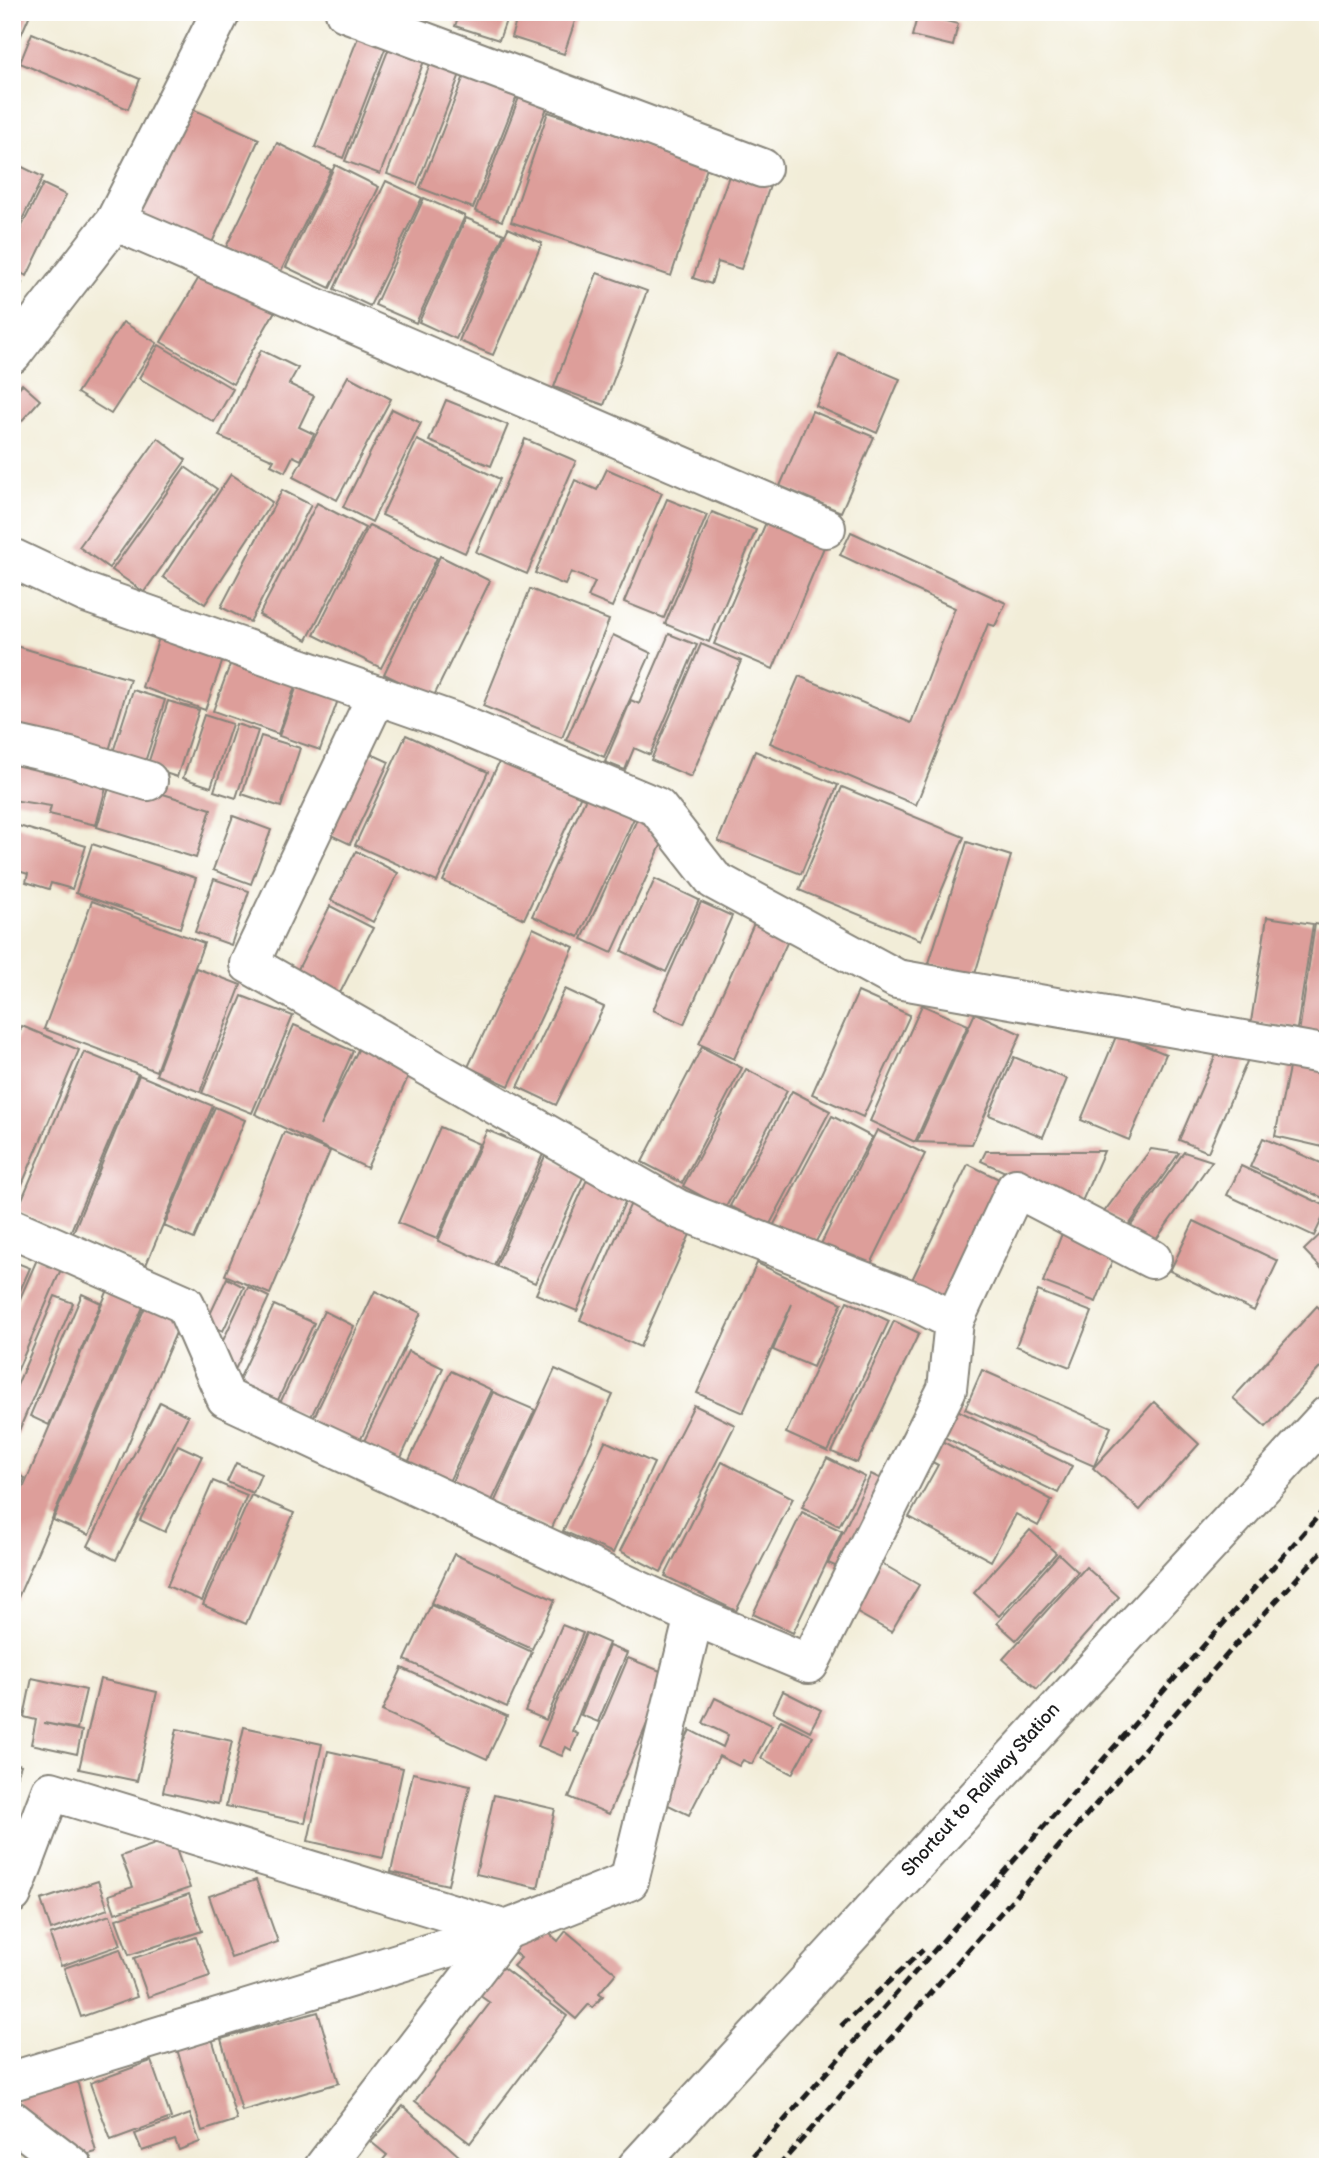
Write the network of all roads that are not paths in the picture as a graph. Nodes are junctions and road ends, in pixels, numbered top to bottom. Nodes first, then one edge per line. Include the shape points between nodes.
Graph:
1 (221, 12) edge
2 (345, 12) edge
3 (762, 168) dead end
4 (115, 221) junction
5 (12, 354) edge
6 (826, 528) dead end
7 (12, 558) edge
8 (377, 695) junction
9 (12, 744) edge
10 (148, 780) dead end
11 (1328, 1055) edge
12 (12, 1228) edge
13 (1152, 1259) dead end
14 (954, 1321) junction
15 (1328, 1415) edge
16 (694, 1616) junction
17 (12, 1895) edge
18 (506, 1930) junction
19 (12, 2081) edge
20 (12, 2120) edge
21 (73, 2167) edge
22 (324, 2167) edge
23 (637, 2167) edge

1 - 4 street
2 - 3 street
4 - 5 street
4 - 6 street
7 - 8 street via 86,593
8 - 11 street via 454,722 657,807 714,880 897,979
8 - 14 street via 248,964 678,1209 917,1302
9 - 10 street
12 - 16 street via 185,1304 226,1398
13 - 14 street via 1016,1188
14 - 16 street via 947,1389 809,1664
15 - 23 street, Shortcut to Railway Station
16 - 18 street via 629,1881
17 - 18 street via 51,1791
18 - 19 street
18 - 22 street
20 - 21 street

